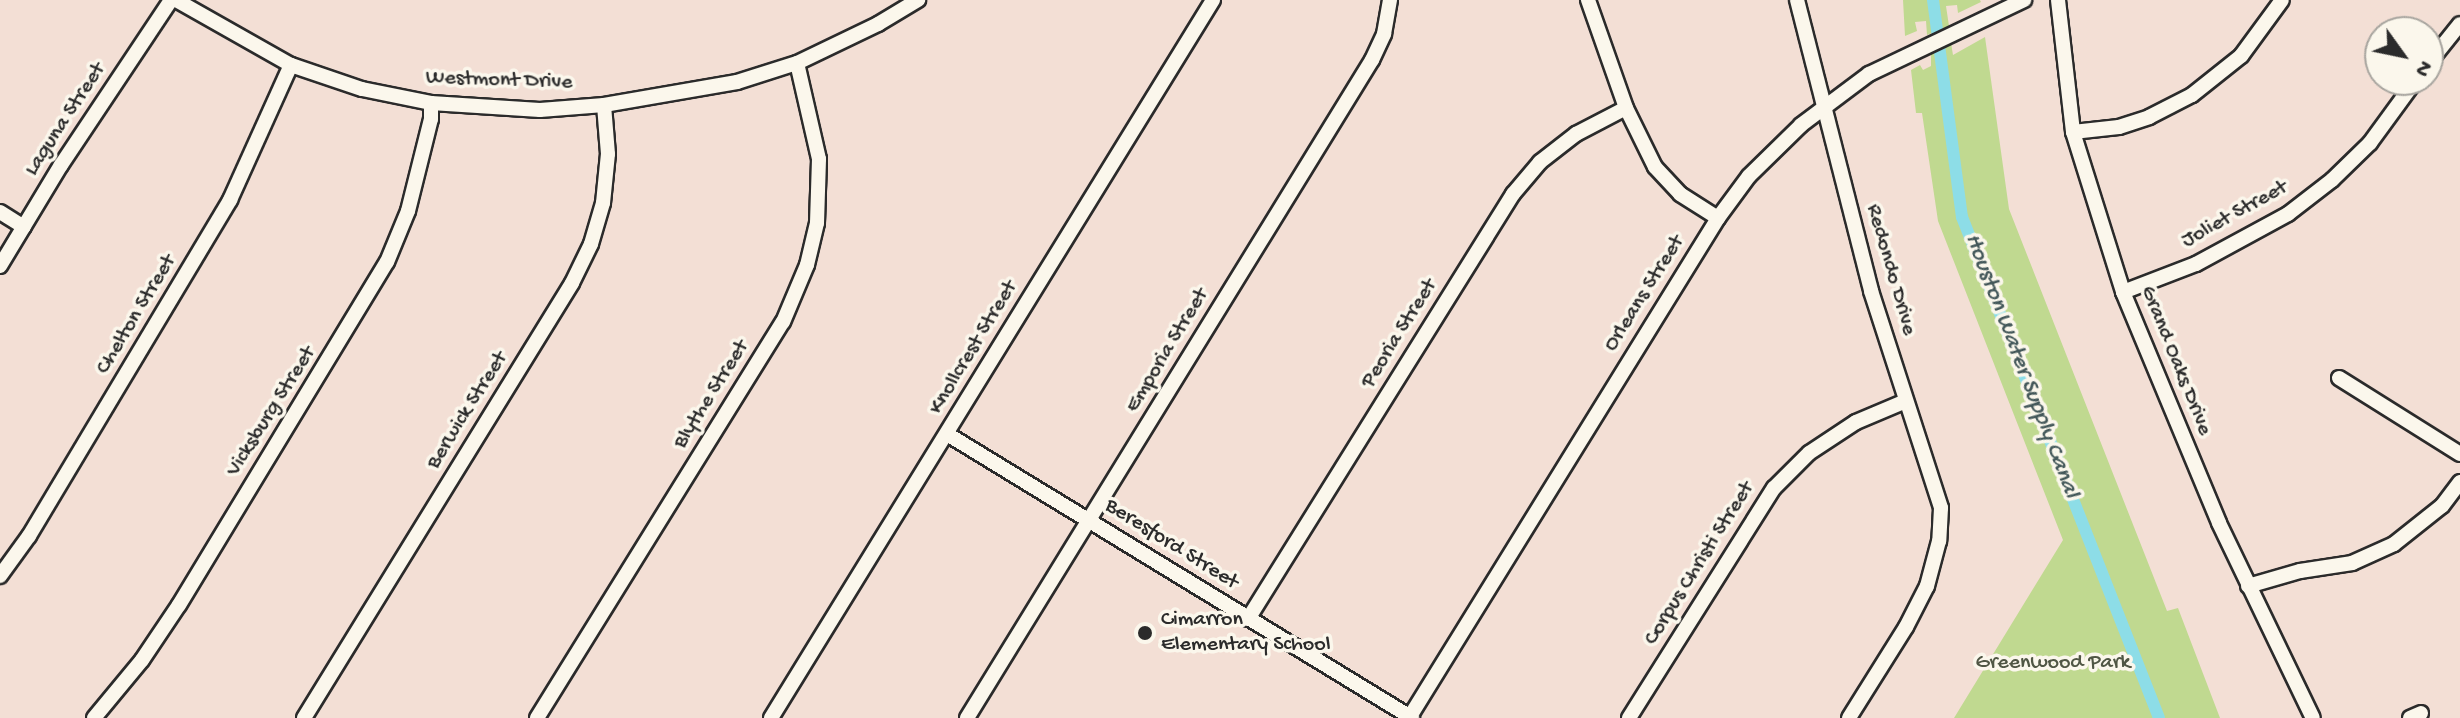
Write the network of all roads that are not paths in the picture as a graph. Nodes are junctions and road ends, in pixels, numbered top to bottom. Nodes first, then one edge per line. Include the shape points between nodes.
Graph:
1 (174, 0) edge
2 (918, 0) edge
3 (1213, 0) edge
4 (1390, 0) edge
5 (1588, 0) edge
6 (1797, 0) edge
7 (2024, 0) edge
8 (2058, 0) edge
9 (2282, 0) edge
10 (2460, 24) edge
11 (2444, 44) edge
12 (797, 63) junction
13 (291, 65) junction
14 (2404, 96) edge
15 (431, 103) junction
16 (604, 105) junction
17 (1825, 106) junction
18 (1626, 108) junction
19 (2073, 132) junction
20 (0, 212) edge
21 (1718, 218) junction
22 (24, 227) junction
23 (0, 266) edge
24 (2123, 292) junction
25 (2339, 378) dead end
26 (1906, 401) junction
27 (947, 434) junction
28 (2460, 454) edge
29 (2460, 482) edge
30 (1090, 521) junction
31 (0, 576) edge
32 (2248, 586) junction
33 (1248, 619) junction
34 (94, 718) edge
35 (304, 718) edge
36 (537, 718) edge
37 (771, 718) edge
38 (967, 718) edge
39 (1411, 718) edge
40 (1629, 718) edge
41 (1849, 718) edge
42 (2313, 718) edge

1 - 13 street, Westmont Drive
1 - 22 street, Laguna Street
2 - 12 street, Westmont Drive
3 - 27 street, Knollcrest Street
4 - 30 street, Emporia Street via 1384,34 1372,60
5 - 18 street
6 - 17 street, Redondo Drive
7 - 17 street, Orleans Street via 1925,44 1869,74
8 - 19 street, Grand Oaks Drive
9 - 19 street via 2241,56 2192,95 2119,127
10 - 11 street
12 - 16 street, Westmont Drive via 737,82
12 - 36 street, Blythe Street via 819,159 817,223 807,265 783,322
13 - 15 street, Westmont Drive via 362,89
13 - 31 street, Chelton Street via 207,240
14 - 24 street, Joliet Street via 2370,143 2288,214 2196,264
15 - 16 street, Westmont Drive via 540,110
15 - 34 street, Vicksburg Street via 408,211 387,262 179,605
16 - 35 street, Berwick Street via 608,154 603,203 572,283
17 - 21 street, Orleans Street via 1749,176
17 - 26 street, Redondo Drive via 1871,291
18 - 21 street via 1655,167 1680,194
18 - 33 street, Peoria Street via 1576,134 1540,162 1513,194
19 - 24 street, Grand Oaks Drive
20 - 22 street
21 - 39 street, Orleans Street
22 - 23 street, Laguna Street
24 - 32 street, Grand Oaks Drive
25 - 28 street
26 - 40 street, Corpus Christi Street via 1856,422 1809,453 1774,488
26 - 41 street, Redondo Drive via 1941,508 1938,549 1906,627
27 - 30 street, Beresford Street
27 - 37 street, Knollcrest Street
29 - 32 street via 2442,506 2394,544 2352,563
30 - 33 street, Beresford Street
30 - 38 street, Emporia Street
32 - 42 street, Grand Oaks Drive
33 - 39 street, Beresford Street

